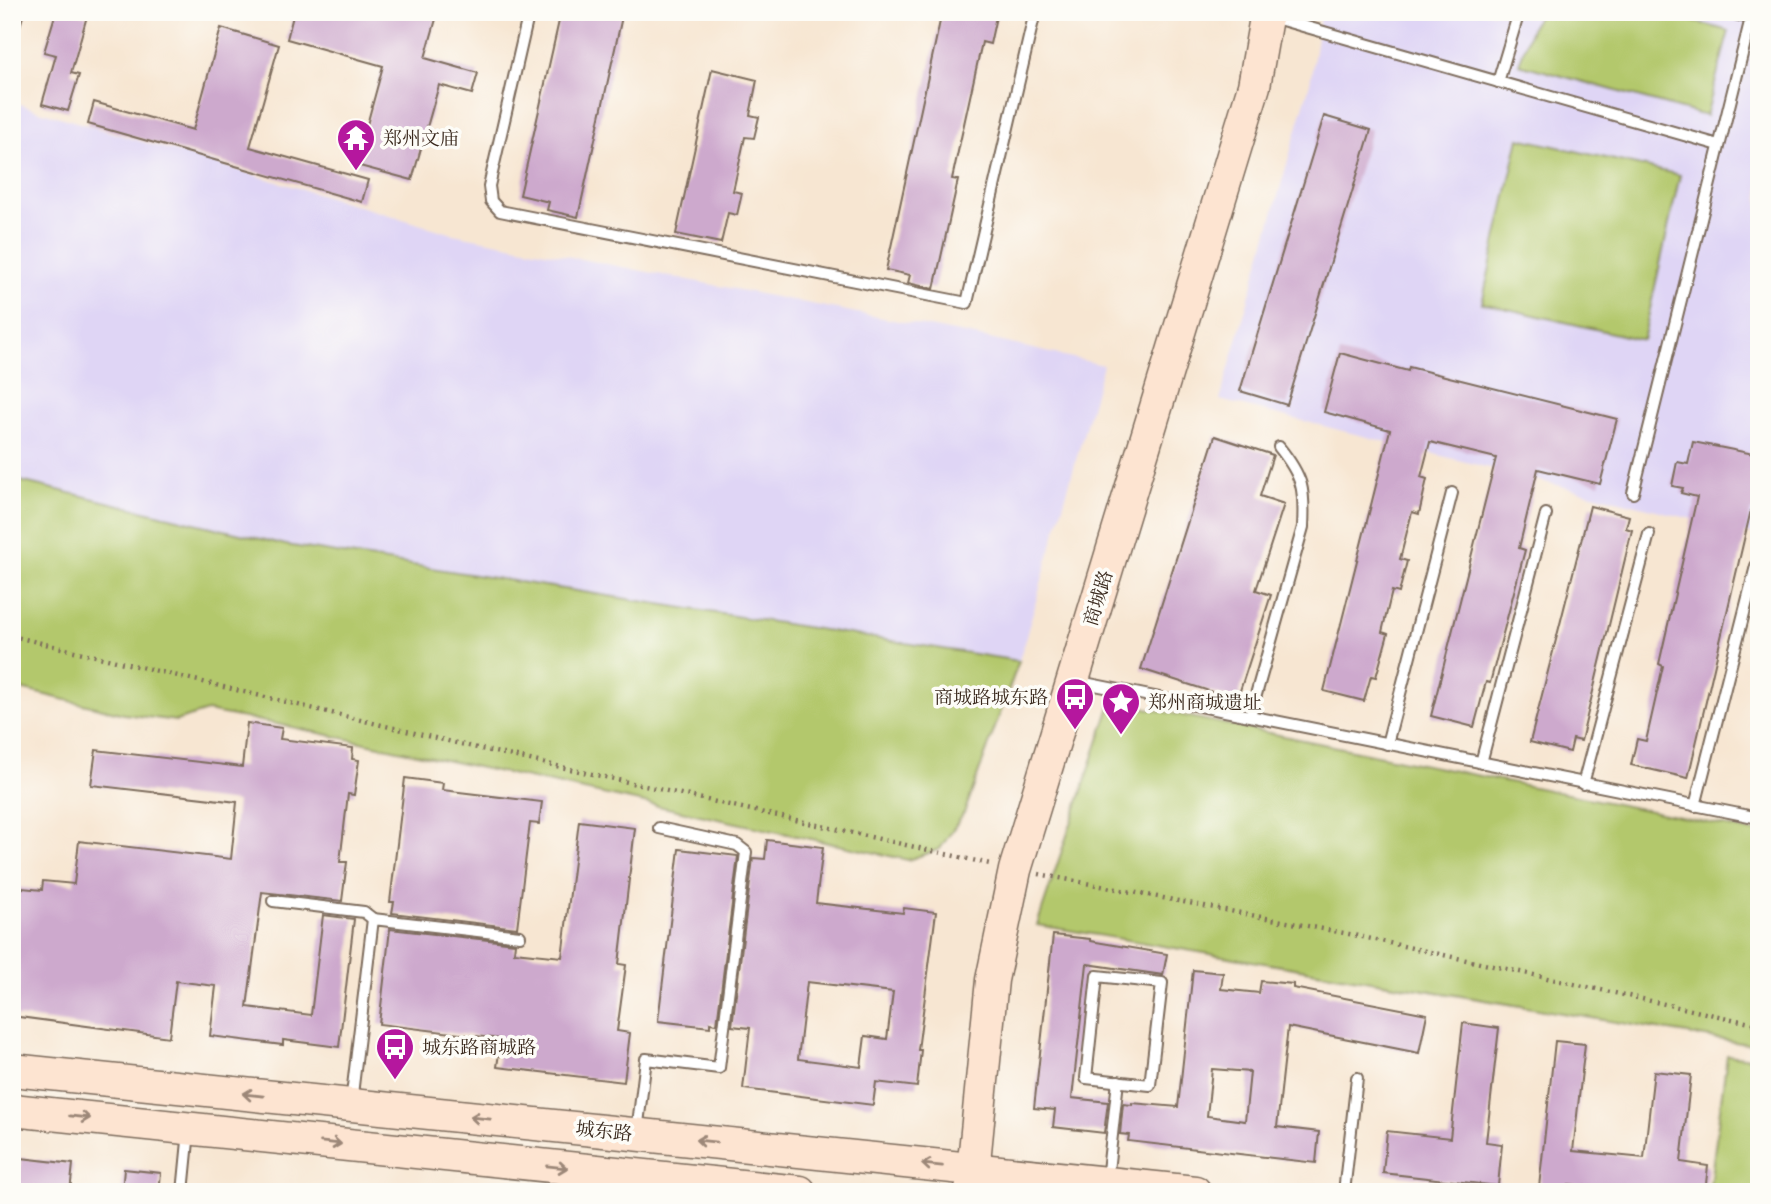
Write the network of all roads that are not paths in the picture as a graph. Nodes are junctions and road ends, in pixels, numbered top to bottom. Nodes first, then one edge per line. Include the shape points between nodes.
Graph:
1 (18, 12) edge
2 (529, 12) edge
3 (1035, 12) edge
4 (1519, 12) edge
5 (1726, 12) edge
6 (1267, 14) edge
7 (1755, 19) edge
8 (12, 32) edge
9 (1498, 82) junction
10 (1719, 145) junction
11 (1279, 447) dead end
12 (1452, 493) dead end
13 (1633, 493) dead end
14 (1546, 514) dead end
15 (1649, 534) dead end
16 (1756, 566) dead end
17 (1073, 681) junction
18 (1250, 716) junction
19 (1387, 744) junction
20 (1481, 763) junction
21 (1583, 784) junction
22 (1695, 806) junction
23 (1759, 818) edge
24 (659, 828) dead end
25 (273, 901) dead end
26 (373, 919) junction
27 (520, 936) dead end
28 (12, 1070) edge
29 (1357, 1078) dead end
30 (1118, 1082) junction
31 (351, 1105) junction
32 (12, 1110) edge
33 (189, 1129) junction
34 (636, 1134) junction
35 (972, 1180) edge
36 (1107, 1183) junction
37 (183, 1192) edge
38 (800, 1192) edge
39 (1195, 1192) edge
40 (1344, 1192) edge

1 - 8 lane
2 - 3 lane via 489,187 491,201 500,211 967,303
4 - 9 lane
5 - 7 lane
6 - 9 lane
6 - 17 main road, 商城路 via 1254,86
7 - 10 lane
9 - 10 lane
10 - 13 lane
11 - 18 lane via 1297,469 1304,500 1303,527
12 - 19 lane
14 - 20 lane
15 - 21 lane
16 - 22 lane
17 - 18 lane
17 - 35 main road, 商城路 via 1015,870 992,980
18 - 19 lane
19 - 20 lane
20 - 21 lane
21 - 22 lane
22 - 23 lane
24 - 34 lane via 737,845 746,852 719,1069 646,1059
25 - 26 lane via 364,912
26 - 27 lane
26 - 31 lane
31 -> 28 main road, 城东路
29 - 40 lane
30 - 30 lane via 1086,1078 1097,976 1161,983 1150,1085
30 - 36 lane
34 -> 31 main road, 城东路
32 -> 33 main road, 城东路
33 - 37 lane
33 -> 38 main road, 城东路
35 -> 34 main road, 城东路
35 - 36 main road, 城东路
36 - 39 main road, 城东路

